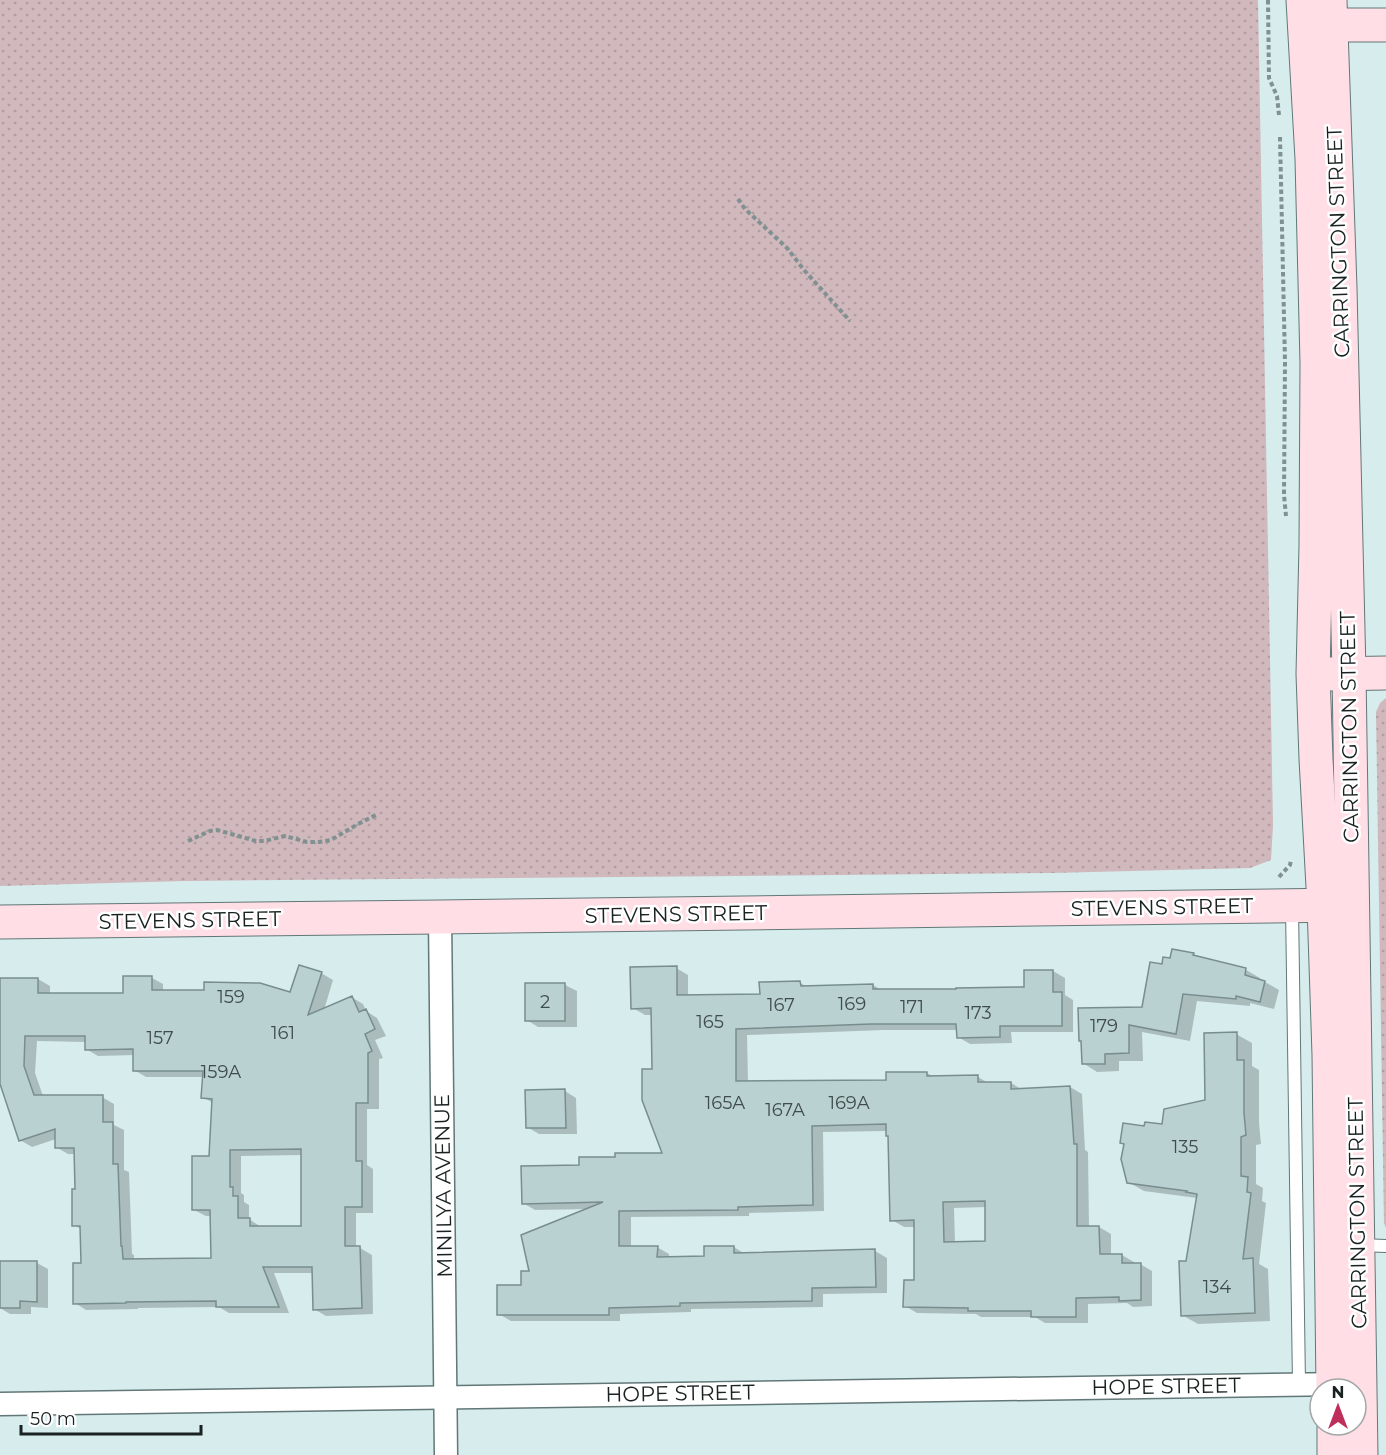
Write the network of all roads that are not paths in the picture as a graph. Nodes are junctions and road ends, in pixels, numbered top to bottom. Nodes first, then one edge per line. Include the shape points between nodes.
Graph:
1 (1317, 12) edge
2 (1386, 24) edge
3 (1349, 673) junction
4 (1386, 673) edge
5 (1312, 674) junction
6 (1338, 905) junction
7 (1284, 906) junction
8 (440, 917) junction
9 (0, 922) edge
10 (1372, 1246) edge
11 (1342, 1377) edge
12 (1344, 1377) edge
13 (1299, 1384) junction
14 (1308, 1384) edge
15 (445, 1397) junction
16 (0, 1404) edge
17 (1334, 1437) edge
18 (1356, 1437) edge
19 (446, 1455) edge
20 (1334, 1455) edge
21 (1361, 1455) edge

1 - 2 main road
1 - 3 main road, CARRINGTON STREET via 1340,276
1 - 5 main road, CARRINGTON STREET via 1312,159 1317,363
3 - 4 main road
3 - 5 main road
3 - 6 main road, CARRINGTON STREET
5 - 6 main road, CARRINGTON STREET
6 - 7 main road, STEVENS STREET
6 - 10 main road, CARRINGTON STREET
6 - 11 main road, CARRINGTON STREET via 1329,1055
7 - 8 main road, STEVENS STREET
7 - 13 lane
8 - 9 main road, STEVENS STREET
8 - 15 street, MINILYA AVENUE
10 - 12 main road, CARRINGTON STREET
13 - 14 street, HOPE STREET
13 - 15 street, HOPE STREET
15 - 16 street, HOPE STREET
15 - 19 street, MINILYA AVENUE
17 - 20 main road
18 - 21 main road, CARRINGTON STREET

